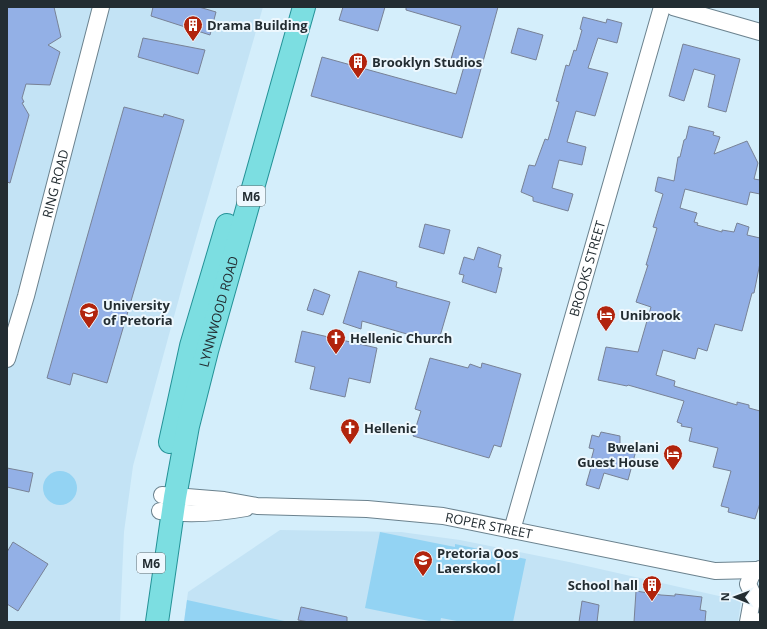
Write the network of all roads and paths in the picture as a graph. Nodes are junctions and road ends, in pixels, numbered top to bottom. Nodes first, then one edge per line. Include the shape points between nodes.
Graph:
1 (101, 7) edge
2 (289, 7) edge
3 (304, 7) edge
4 (662, 7) edge
5 (673, 7) edge
6 (760, 32) edge
7 (7, 359) edge
8 (167, 504) junction
9 (512, 530) junction
10 (758, 569) edge
11 (718, 572) junction
12 (754, 595) edge
13 (144, 622) edge
14 (157, 622) edge
15 (748, 622) edge

1 - 7 street, RING ROAD via 26,296
2 - 8 main road, LYNNWOOD ROAD / M6 via 191,346 166,462
3 - 8 main road, LYNNWOOD ROAD / M6 via 207,351
4 - 9 street, BROOKS STREET
5 - 6 street
8 - 9 street, ROPER STREET via 224,500 257,506 367,509 443,516
8 - 13 main road, LYNNWOOD ROAD / M6
8 - 14 main road, LYNNWOOD ROAD / M6
9 - 11 street, ROPER STREET
10 - 11 street, ROPER STREET
10 - 12 street via 748,584
11 - 12 street, ROPER STREET
12 - 15 street

